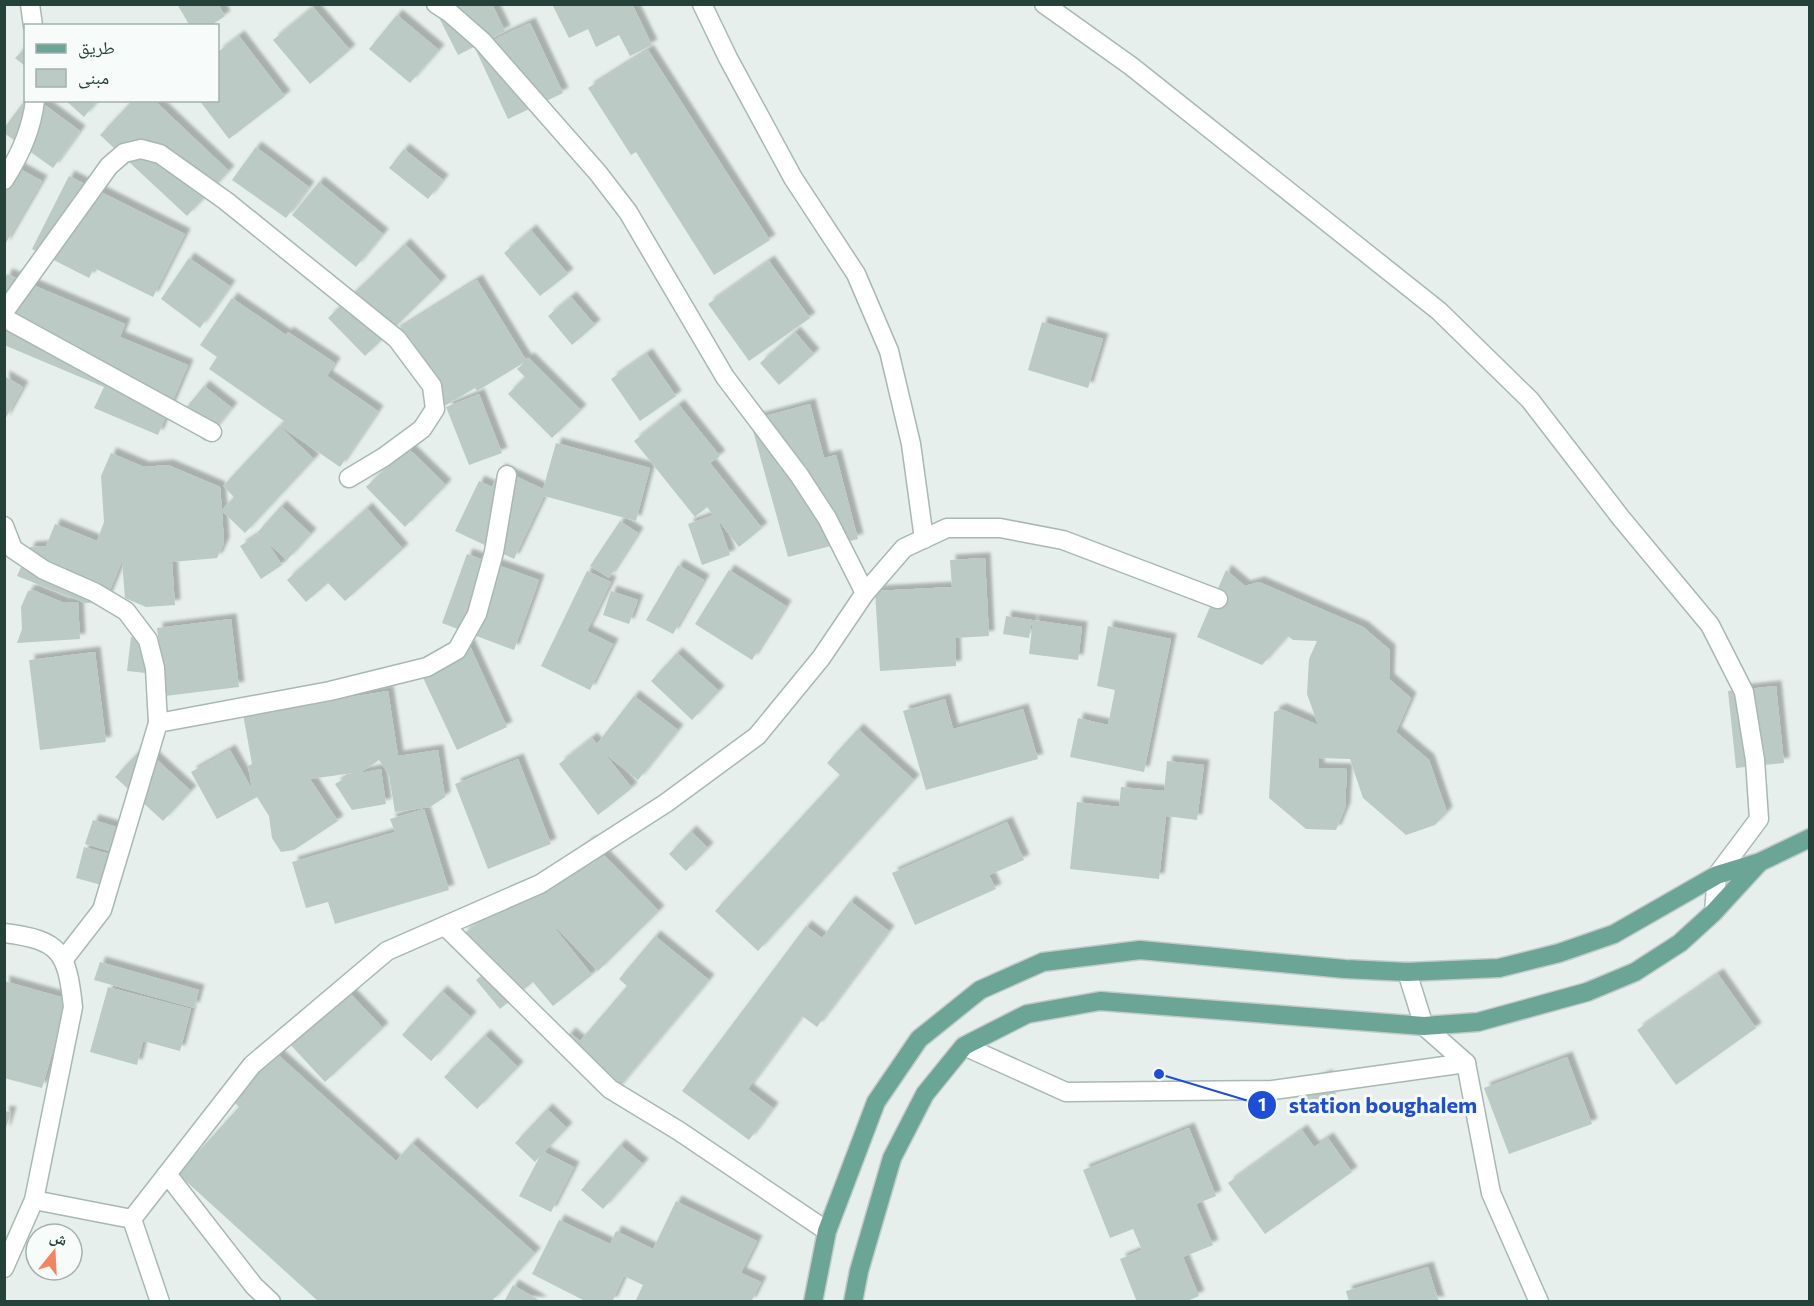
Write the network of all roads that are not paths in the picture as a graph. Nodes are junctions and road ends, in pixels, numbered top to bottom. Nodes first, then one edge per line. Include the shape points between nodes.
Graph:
1 (30, 4) edge
2 (436, 4) edge
3 (702, 4) edge
4 (1044, 4) edge
5 (33, 24) edge
6 (35, 102) edge
7 (4, 180) edge
8 (4, 312) edge
9 (4, 318) edge
10 (212, 432) dead end
11 (507, 475) dead end
12 (349, 478) dead end
13 (4, 526) edge
14 (924, 539) junction
15 (866, 593) junction
16 (1218, 599) dead end
17 (158, 723) junction
18 (1809, 838) edge
19 (1760, 862) junction
20 (1717, 875) junction
21 (1714, 912) junction
22 (445, 926) junction
23 (4, 933) edge
24 (64, 959) junction
25 (1407, 972) junction
26 (1424, 1026) junction
27 (964, 1046) junction
28 (1466, 1063) junction
29 (167, 1174) junction
30 (34, 1200) junction
31 (132, 1219) junction
32 (827, 1232) junction
33 (4, 1268) edge
34 (160, 1302) edge
35 (271, 1302) edge
36 (813, 1302) edge
37 (853, 1302) edge
38 (1539, 1302) edge

1 - 5 street
2 - 15 street via 482,40 628,212 725,377 827,518
3 - 14 street via 793,178 856,274 889,351 911,444
4 - 20 street via 1131,66 1439,310 1530,400 1710,626 1744,692 1759,819
6 - 7 street via 33,117
8 - 12 street via 109,166 123,153 141,149 160,154 226,201 397,339 432,386 435,409 422,429
9 - 10 street
11 - 17 street via 494,552 477,614 457,650 427,667 330,691
13 - 17 street via 13,549 44,570 126,611 148,640 155,668
14 - 15 street via 904,548
14 - 16 street via 947,528 1000,528 1063,540
15 - 22 street via 821,658 757,736 666,803 540,884
17 - 24 street via 102,910
18 - 19 main road
19 - 20 main road
19 - 21 main road
20 - 21 street
20 - 25 main road via 1614,934 1559,953 1499,968
21 - 26 main road via 1680,943 1635,972 1587,992 1478,1022
22 - 29 street via 387,951 252,1065
22 - 32 street via 610,1089
23 - 24 street via 48,943
24 - 30 street via 73,1006
25 - 26 street
25 - 32 main road via 1140,950 1043,962 980,990 919,1039 876,1102
26 - 27 main road via 1100,1001 1027,1014
26 - 28 street
27 - 28 street via 1066,1092 1273,1090
27 - 37 main road via 925,1094 892,1158
28 - 38 street via 1491,1193
29 - 31 street
29 - 35 street via 254,1286
30 - 31 street
30 - 33 street
31 - 34 street
32 - 36 main road

